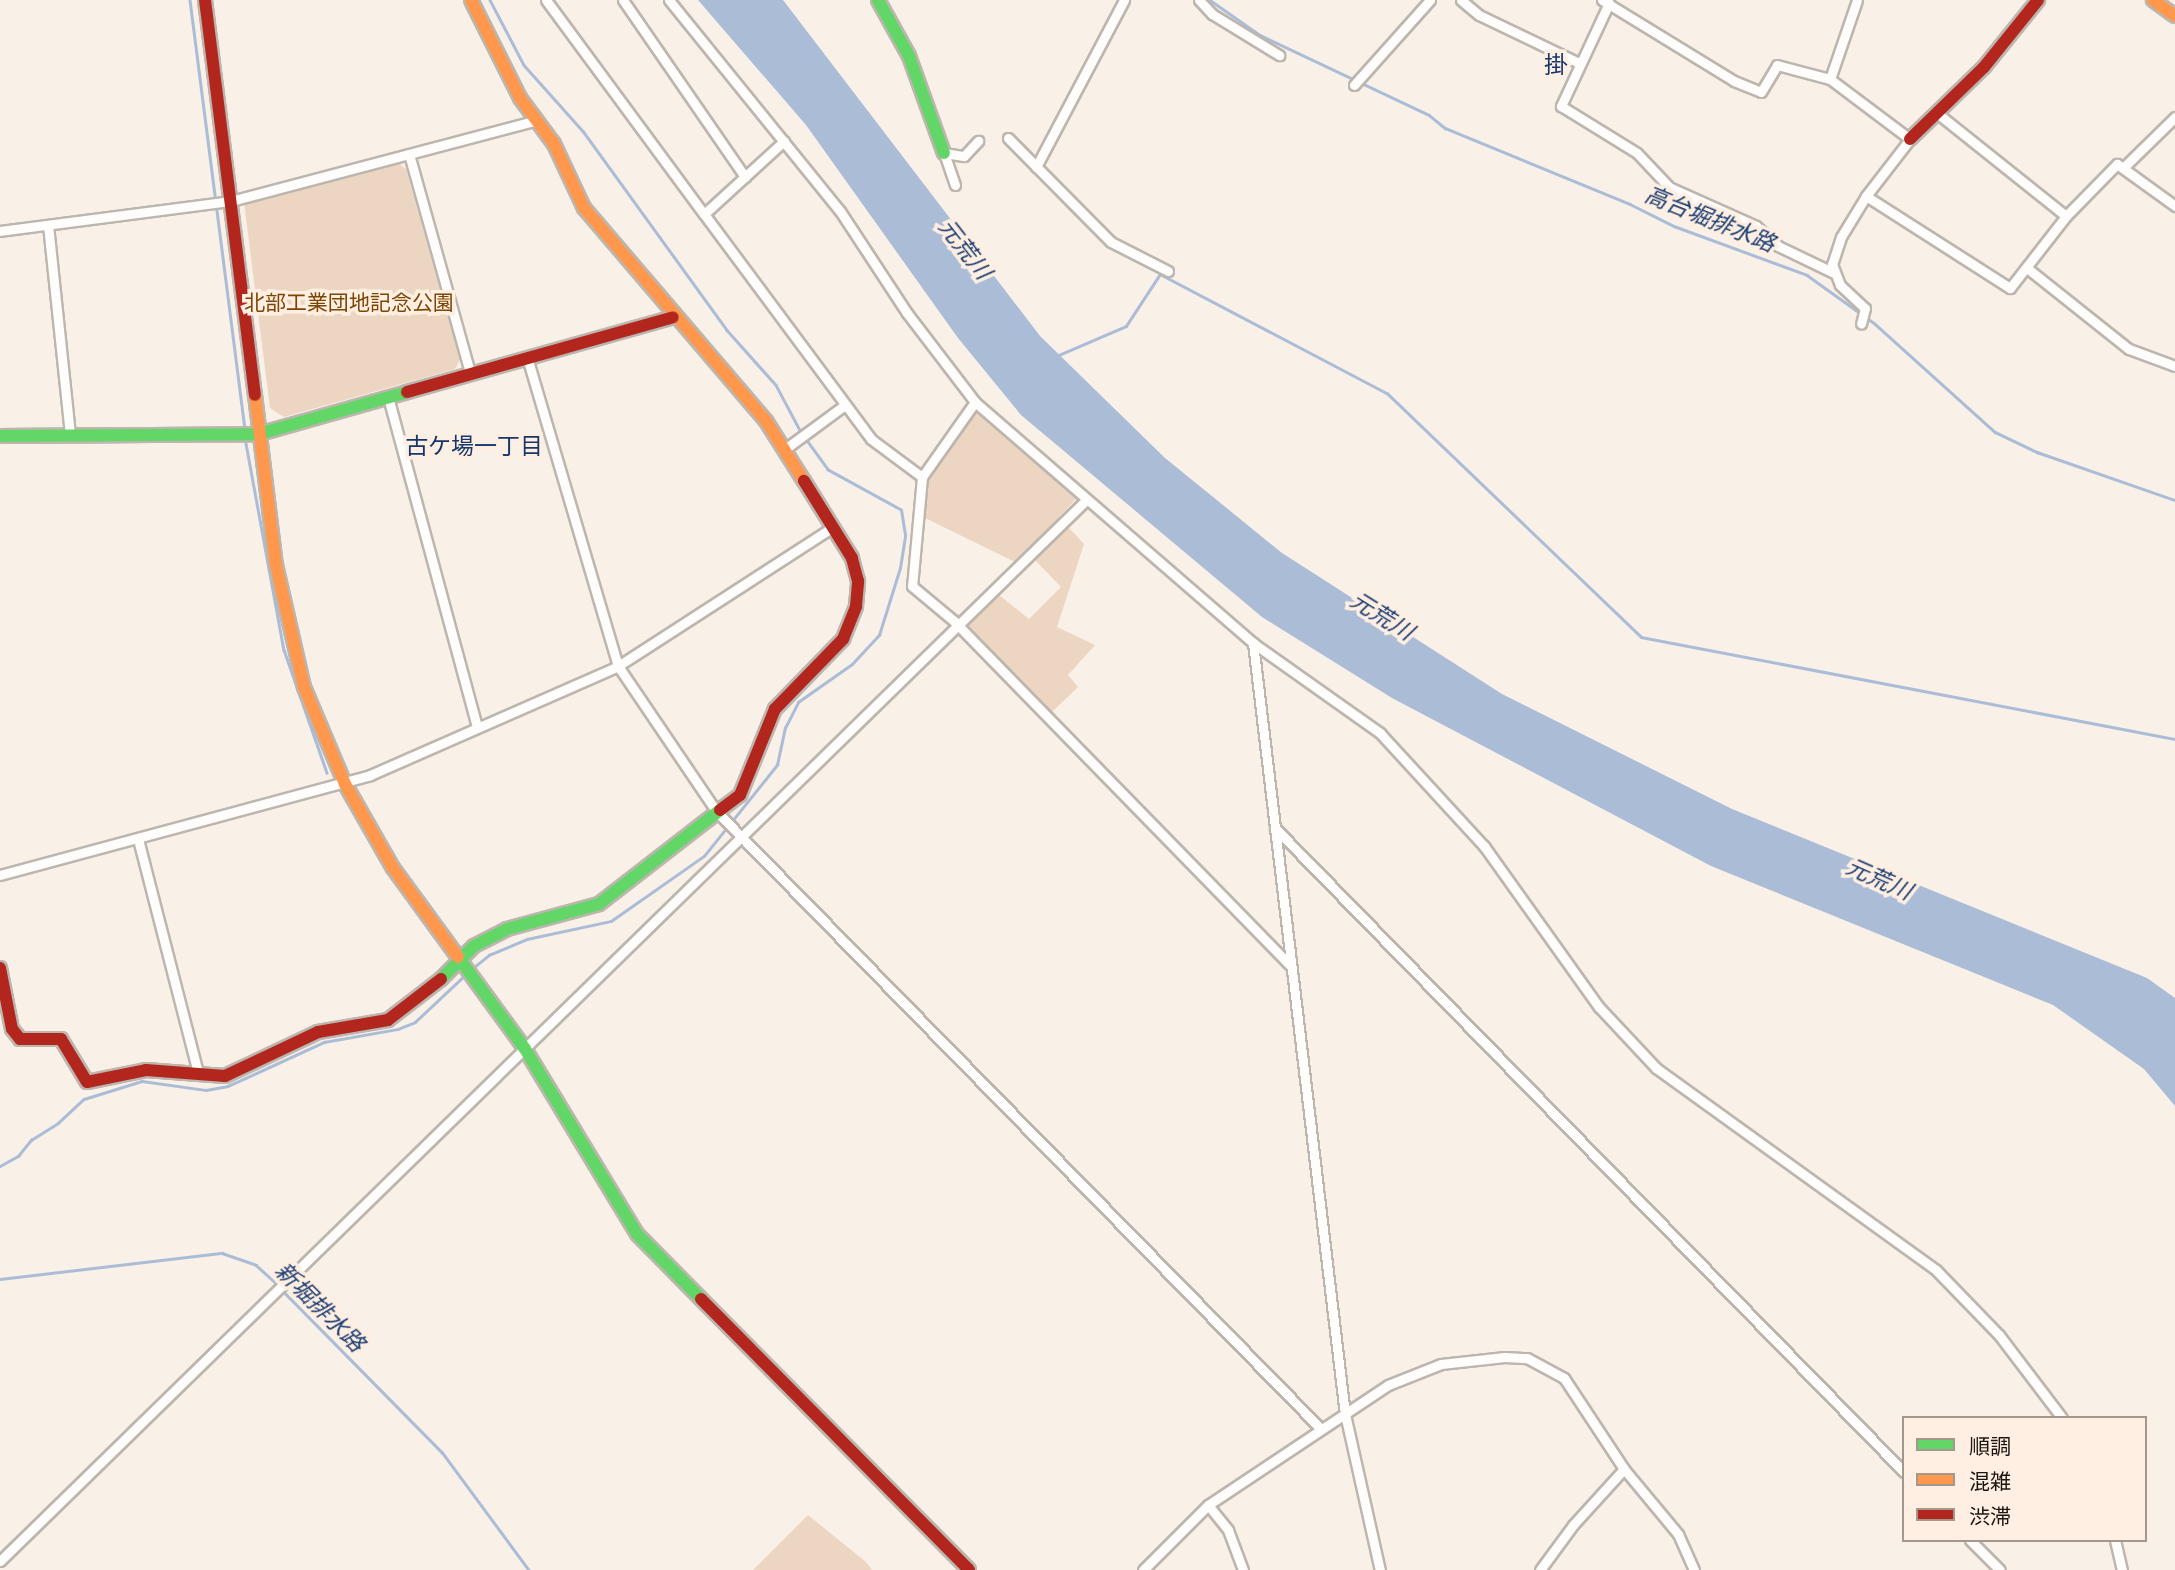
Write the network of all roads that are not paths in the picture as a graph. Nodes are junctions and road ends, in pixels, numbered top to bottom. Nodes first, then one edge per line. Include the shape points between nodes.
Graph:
1 (205, 0) edge
2 (471, 0) edge
3 (546, 0) edge
4 (623, 0) edge
5 (669, 0) edge
6 (878, 0) edge
7 (1124, 0) edge
8 (1199, 0) edge
9 (1430, 0) edge
10 (1461, 0) edge
11 (1857, 0) edge
12 (2038, 0) edge
13 (2152, 0) edge
14 (1606, 1) edge
15 (2175, 16) edge
16 (1279, 55) dead end
17 (1579, 63) junction
18 (1830, 79) junction
19 (1353, 85) dead end
20 (1937, 113) junction
21 (2175, 117) edge
22 (537, 120) junction
23 (1008, 138) dead end
24 (1910, 139) junction
25 (784, 141) junction
26 (978, 142) dead end
27 (944, 153) junction
28 (409, 154) junction
29 (2125, 166) junction
30 (1036, 167) junction
31 (745, 177) junction
32 (955, 185) dead end
33 (1866, 196) junction
34 (231, 201) junction
35 (2175, 206) edge
36 (704, 214) junction
37 (2066, 216) junction
38 (48, 225) junction
39 (0, 231) edge
40 (2026, 268) junction
41 (1168, 271) dead end
42 (1834, 273) junction
43 (673, 317) junction
44 (1861, 324) dead end
45 (527, 357) junction
46 (2175, 366) edge
47 (470, 373) junction
48 (388, 397) junction
49 (975, 402) junction
50 (845, 405) junction
51 (259, 434) junction
52 (70, 435) junction
53 (0, 436) edge
54 (785, 449) junction
55 (922, 477) junction
56 (1086, 500) junction
57 (832, 527) junction
58 (957, 625) junction
59 (1253, 643) junction
60 (618, 666) junction
61 (477, 726) junction
62 (345, 784) junction
63 (717, 812) junction
64 (1275, 828) junction
65 (741, 835) junction
66 (138, 839) junction
67 (0, 875) edge
68 (457, 958) junction
69 (1291, 966) junction
70 (0, 968) edge
71 (524, 1049) junction
72 (198, 1072) junction
73 (1345, 1414) junction
74 (2060, 1416) edge
75 (1321, 1429) junction
76 (1625, 1469) junction
77 (1902, 1470) edge
78 (1208, 1505) junction
79 (1972, 1542) edge
80 (2115, 1542) edge
81 (0, 1561) edge
82 (969, 1570) edge
83 (1143, 1570) edge
84 (1243, 1570) edge
85 (1380, 1570) edge
86 (1540, 1570) edge
87 (1694, 1570) edge
88 (2000, 1570) edge
89 (2122, 1570) edge

1 - 34 street
2 - 22 street via 499,60
3 - 36 street
4 - 31 street
5 - 25 street
6 - 27 street via 909,56
7 - 30 street
8 - 16 street via 1212,14
9 - 19 street
10 - 17 street via 1479,15
11 - 18 street
12 - 20 street via 1984,67
13 - 15 street
14 - 17 street
14 - 18 street via 1734,81 1761,92 1777,65
17 - 42 street via 1561,106 1637,153 1670,187 1756,226 1778,246
18 - 24 street
20 - 24 street
20 - 37 street
21 - 29 street
22 - 28 street
22 - 43 street via 554,144 584,208
23 - 30 street
24 - 33 street
25 - 31 street
25 - 49 street via 840,211 907,313
26 - 27 street via 964,156
27 - 32 street
28 - 34 street
28 - 47 street
29 - 35 street
29 - 37 street via 2117,164
30 - 41 street via 1111,242
31 - 36 street
33 - 40 street via 2010,288
33 - 42 street via 1841,237
34 - 38 street
34 - 51 street
36 - 50 street
37 - 40 street
38 - 39 street
38 - 52 street
40 - 46 street via 2129,349
42 - 44 street via 1840,285 1865,307
43 - 45 street
43 - 54 street via 766,421
45 - 47 street
45 - 60 street
47 - 48 street
48 - 51 street
48 - 61 street
49 - 55 street
49 - 56 street
50 - 54 street
50 - 55 street via 871,439
51 - 52 street
51 - 62 street via 292,648
52 - 53 street
54 - 57 street
55 - 58 street via 912,586
56 - 58 street
56 - 59 street
57 - 60 street
57 - 63 street via 852,558 859,581 856,606 843,639 775,709 740,796
58 - 65 street
58 - 69 street
59 - 64 street
59 - 74 street via 1380,733 1484,846 1599,1007 1656,1068 1936,1270 1999,1335
60 - 61 street
60 - 63 street
61 - 62 street
62 - 66 street
62 - 68 street via 393,868
63 - 65 street
63 - 68 street via 599,904 507,929
64 - 69 street
64 - 77 street
65 - 71 street
65 - 75 street
66 - 67 street
66 - 72 street
68 - 71 street
68 - 72 street via 422,998 388,1020 318,1032 225,1076
69 - 73 street
70 - 72 street via 12,1029 20,1039 61,1039 87,1082 146,1070
71 - 81 street
71 - 82 street via 637,1234
73 - 75 street
73 - 76 street via 1388,1384 1441,1364 1527,1358 1564,1378
73 - 85 street
75 - 78 street
76 - 86 street via 1573,1525
76 - 87 street via 1678,1534
78 - 83 street
78 - 84 street via 1228,1531
79 - 88 street
80 - 89 street

